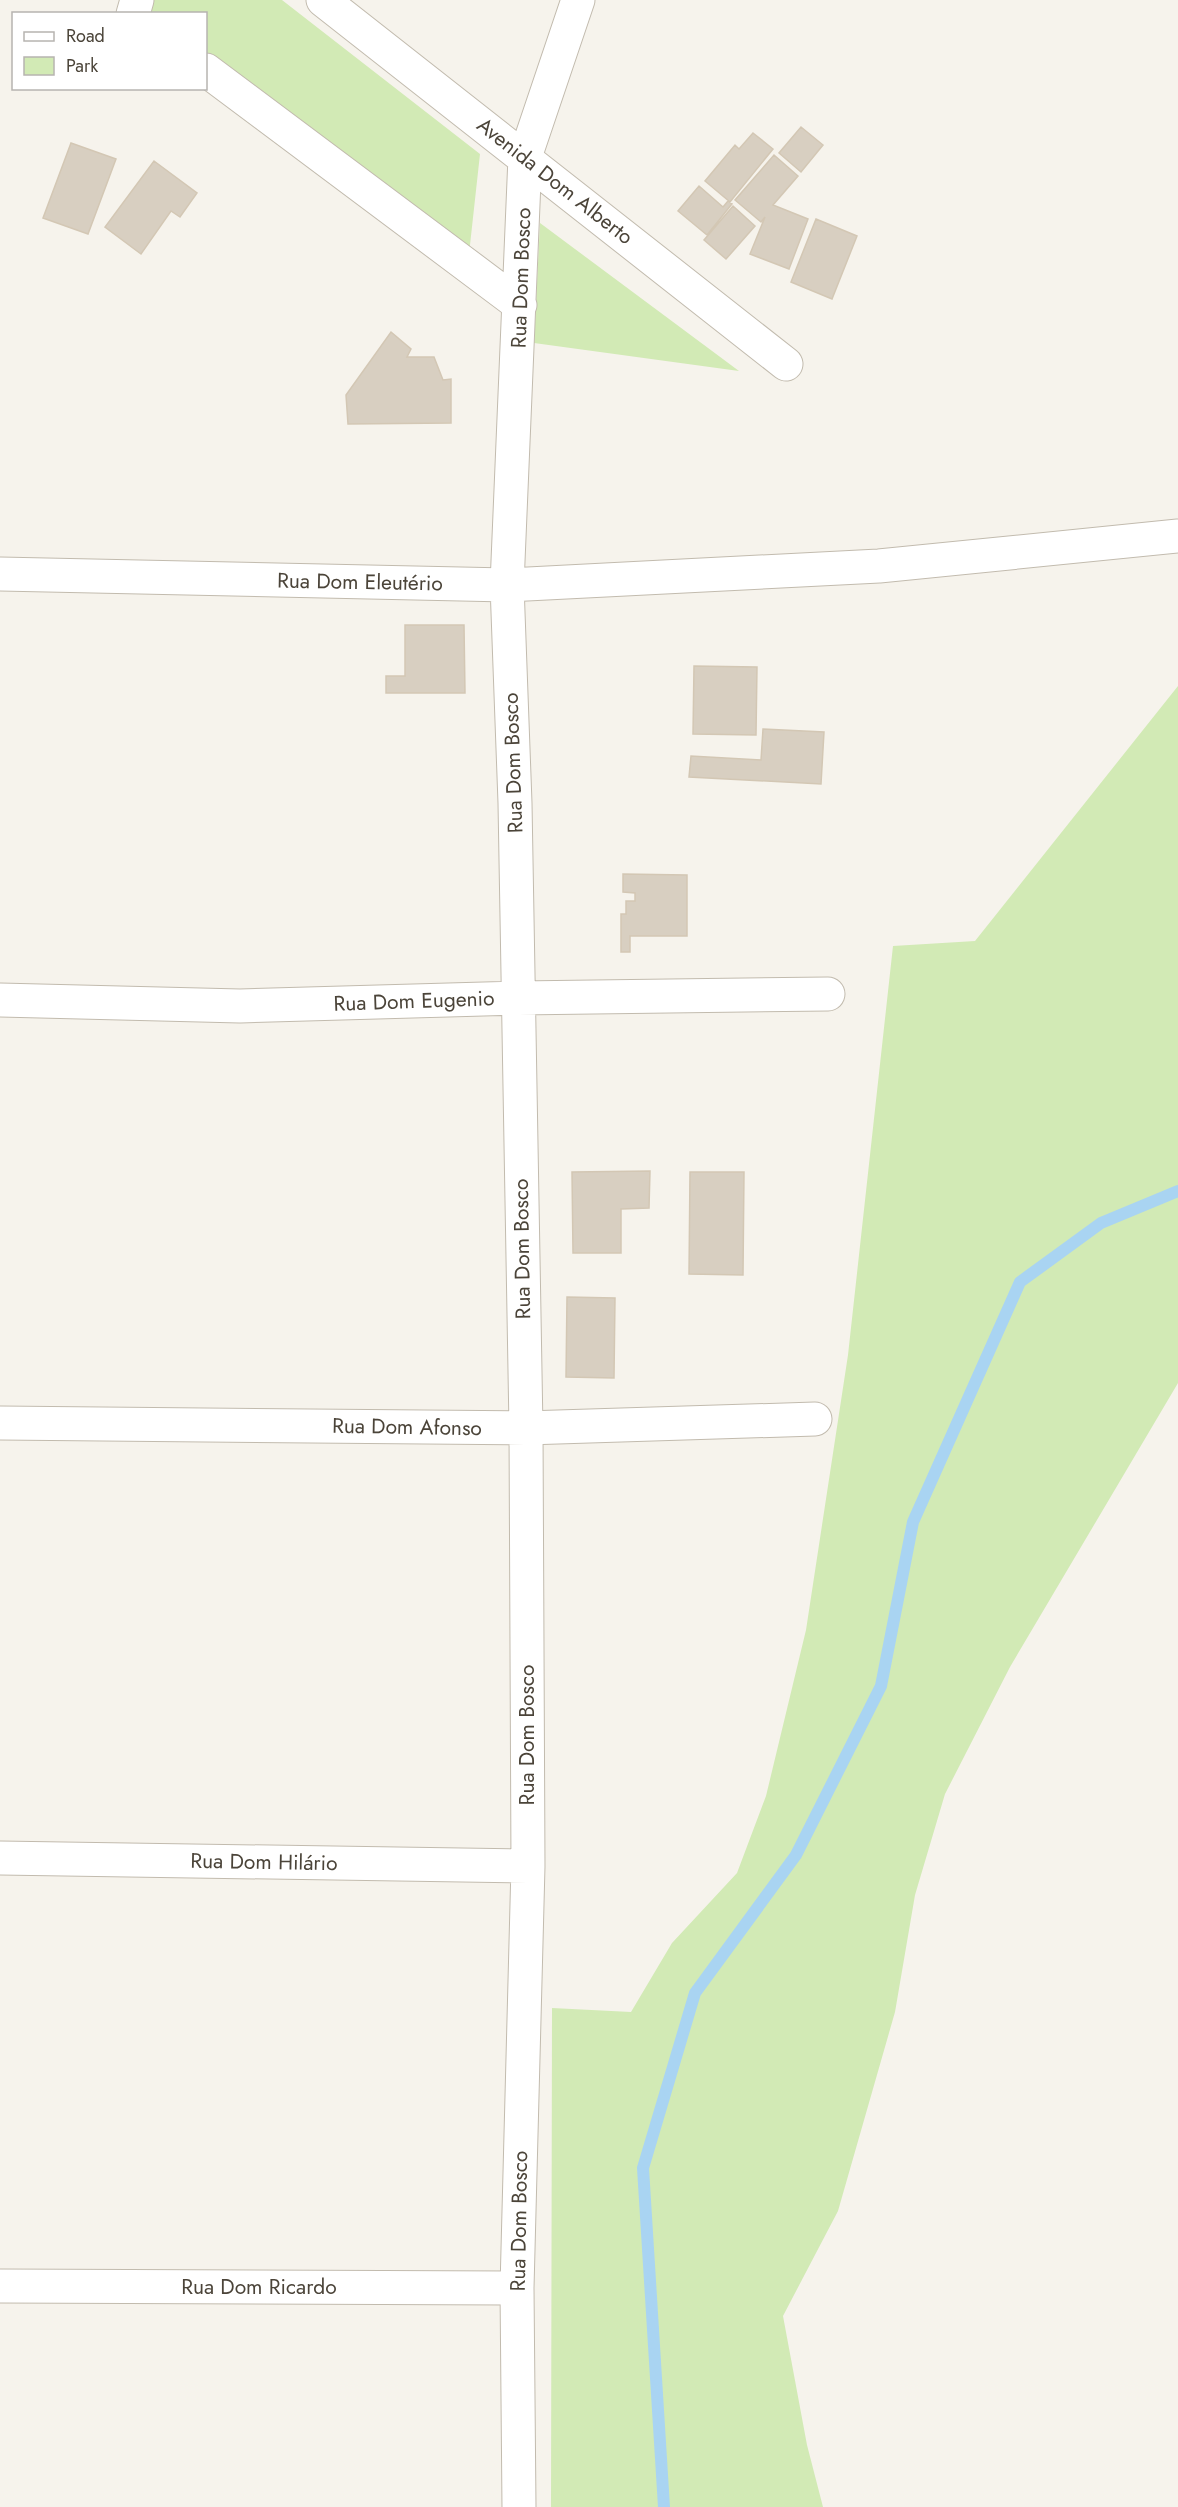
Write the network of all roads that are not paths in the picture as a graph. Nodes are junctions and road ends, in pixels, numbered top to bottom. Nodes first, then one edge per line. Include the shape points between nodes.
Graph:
1 (323, 0) edge
2 (578, 0) edge
3 (207, 71) edge
4 (525, 157) junction
5 (520, 305) junction
6 (786, 364) dead end
7 (1178, 536) edge
8 (0, 574) edge
9 (507, 585) junction
10 (828, 994) dead end
11 (518, 998) junction
12 (0, 1000) edge
13 (815, 1419) dead end
14 (0, 1424) edge
15 (526, 1428) junction
16 (0, 1858) edge
17 (528, 1866) junction
18 (0, 2286) edge
19 (517, 2288) junction
20 (519, 2507) edge

1 - 4 street, Avenida Dom Alberto
2 - 4 street, Rua Dom Bosco
3 - 5 street
4 - 5 street, Rua Dom Bosco
4 - 6 street, Avenida Dom Alberto
5 - 9 street, Rua Dom Bosco
7 - 9 street, Rua Dom Eleutério via 879,566
8 - 9 street, Rua Dom Eleutério
9 - 11 street, Rua Dom Bosco
10 - 11 street, Rua Dom Eugenio
11 - 12 street, Rua Dom Eugenio via 240,1006
11 - 15 street, Rua Dom Bosco
13 - 15 street, Rua Dom Afonso
14 - 15 street, Rua Dom Afonso
15 - 17 street, Rua Dom Bosco
16 - 17 street, Rua Dom Hilário
17 - 19 street, Rua Dom Bosco
18 - 19 street, Rua Dom Ricardo
19 - 20 street, Rua Dom Bosco

